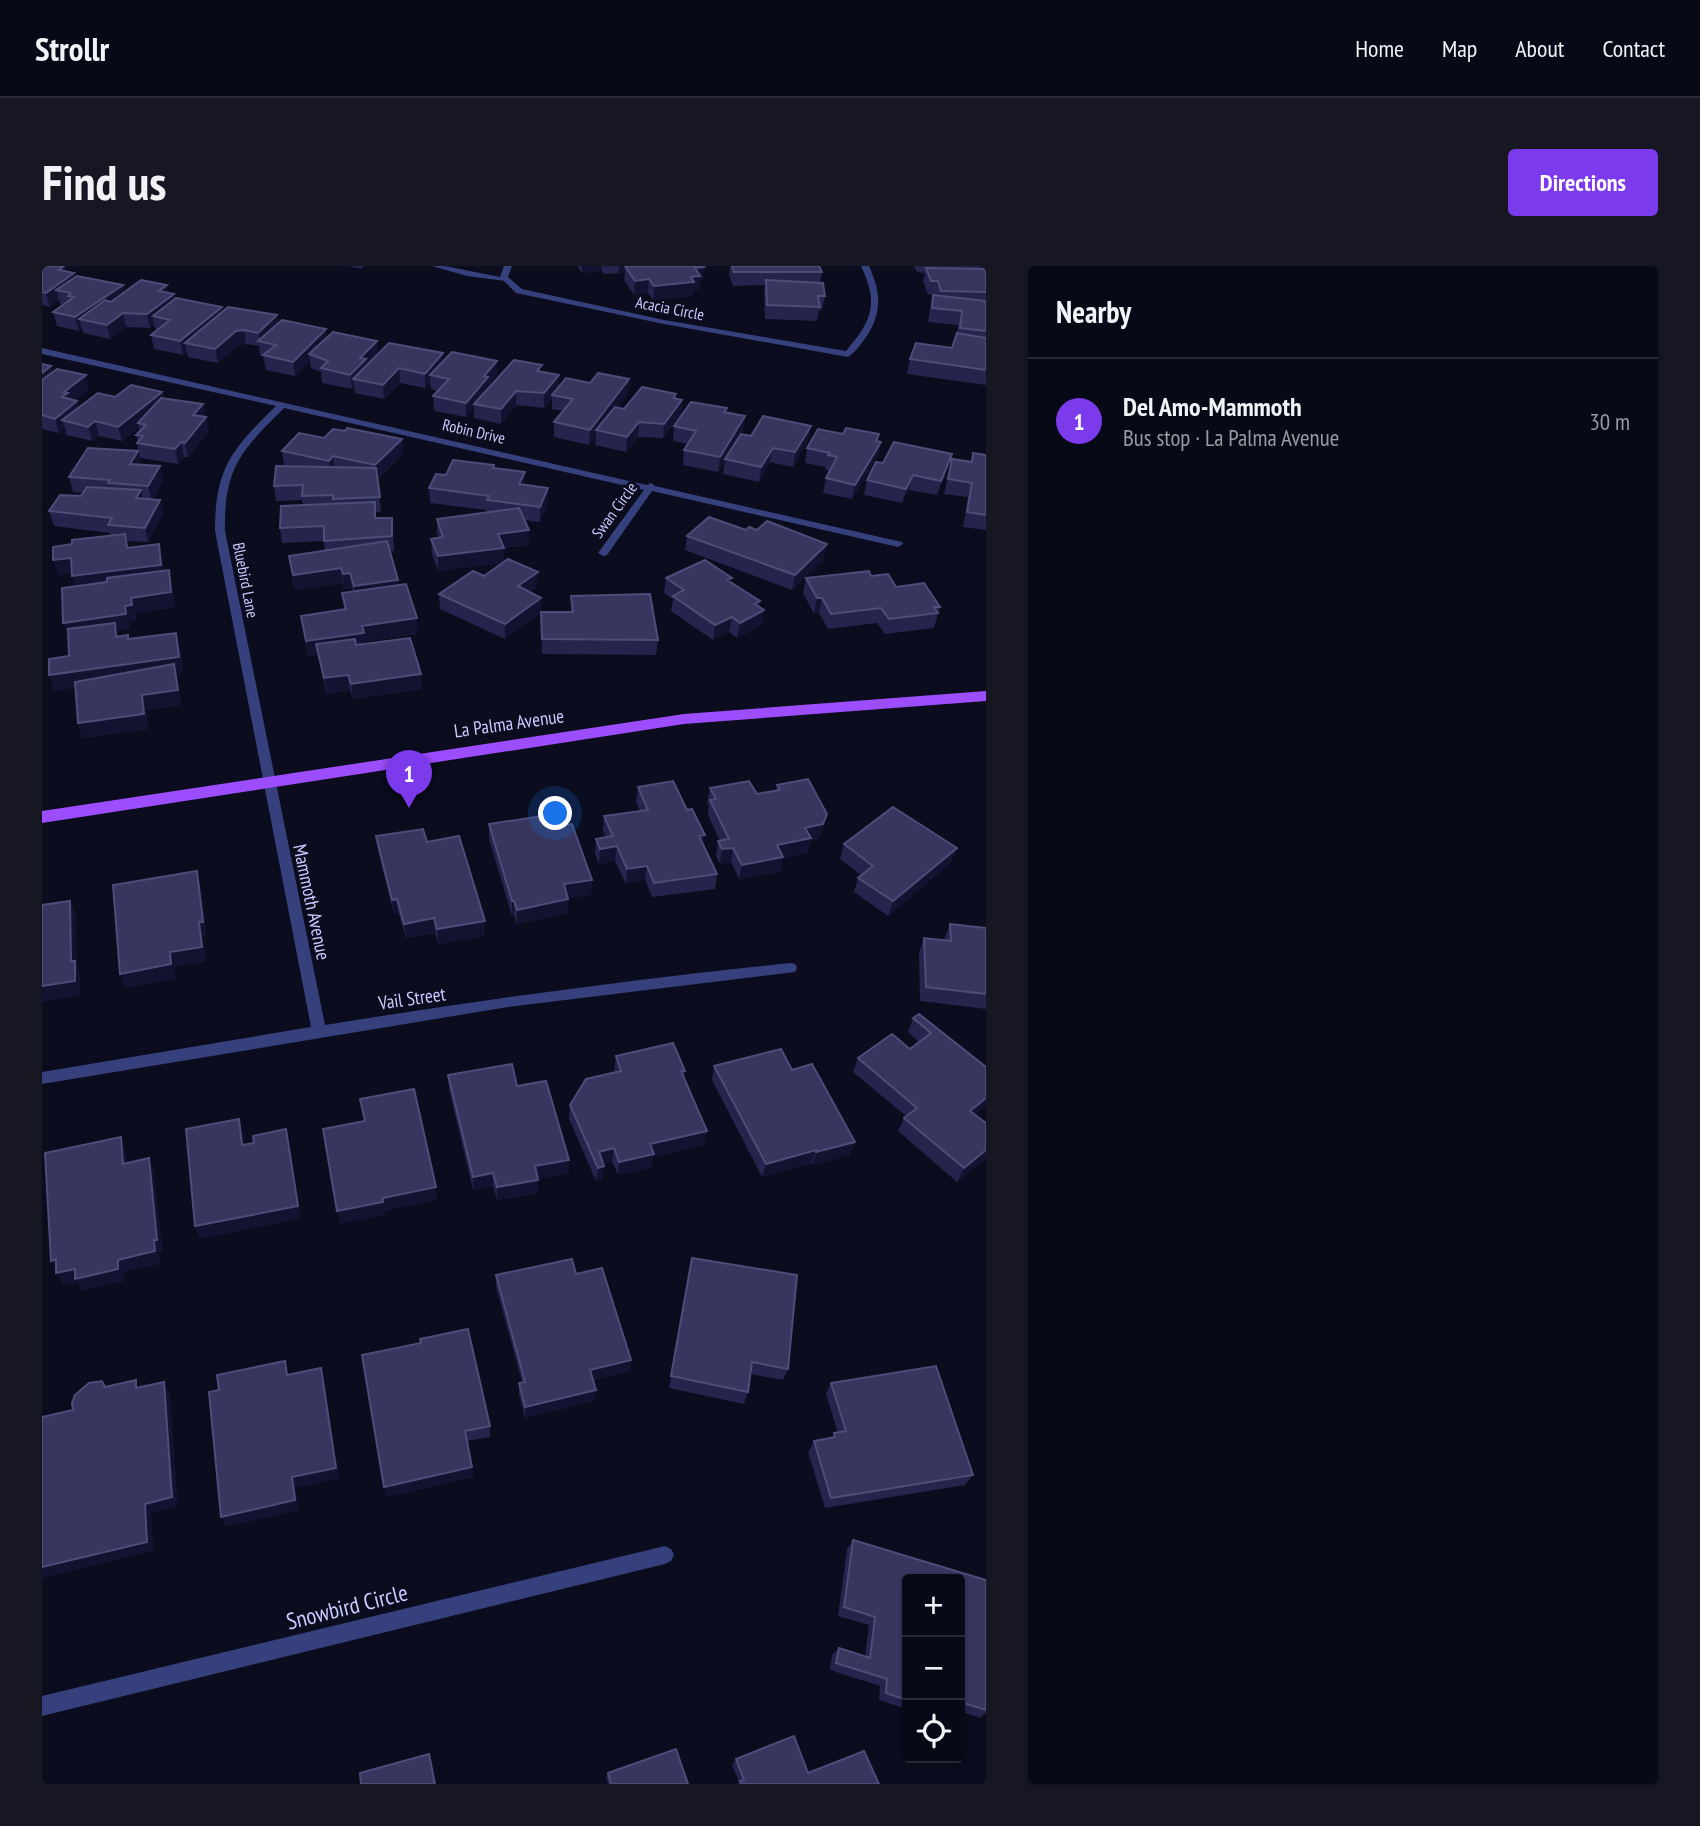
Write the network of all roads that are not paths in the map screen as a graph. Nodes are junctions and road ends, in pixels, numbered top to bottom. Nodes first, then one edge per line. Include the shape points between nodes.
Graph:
1 (436, 266) edge
2 (508, 266) edge
3 (865, 266) edge
4 (506, 279) junction
5 (42, 351) edge
6 (283, 404) junction
7 (651, 486) junction
8 (898, 544) dead end
9 (603, 553) dead end
10 (986, 696) edge
11 (268, 781) junction
12 (42, 817) edge
13 (790, 968) dead end
14 (318, 1031) junction
15 (42, 1078) edge
16 (664, 1555) dead end
17 (42, 1706) edge

1 - 4 street
2 - 4 street
3 - 4 street, Acacia Circle via 875,288 877,309 872,324 848,354 546,297 520,291
5 - 6 street, Robin Drive
6 - 7 street, Robin Drive
6 - 11 street, Bluebird Lane via 231,461 222,480 219,504 220,531
7 - 8 street, Robin Drive
7 - 9 street, Swan Circle
10 - 11 main road, La Palma Avenue via 684,719
11 - 12 main road, La Palma Avenue
11 - 14 street, Mammoth Avenue
13 - 14 street, Vail Street via 667,979
14 - 15 street, Vail Street
16 - 17 street, Snowbird Circle

